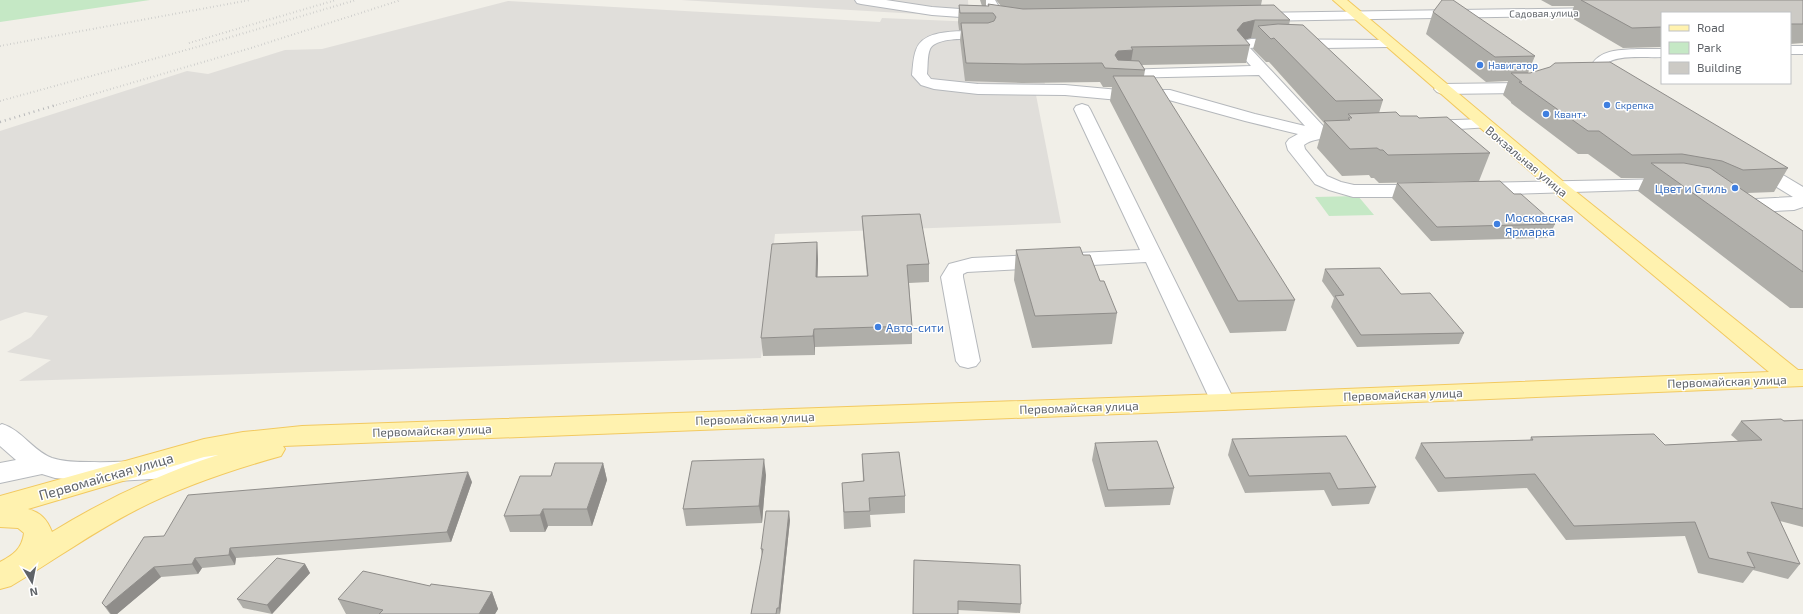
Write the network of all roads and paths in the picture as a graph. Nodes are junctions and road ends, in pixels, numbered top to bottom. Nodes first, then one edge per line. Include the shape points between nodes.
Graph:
1 (861, 0) edge
2 (989, 0) edge
3 (1339, 0) edge
4 (1470, 0) edge
5 (1616, 12) edge
6 (1490, 14) junction
7 (999, 16) junction
8 (1357, 16) junction
9 (1240, 18) edge
10 (1029, 20) edge
11 (987, 35) edge
12 (1303, 43) junction
13 (1388, 43) junction
14 (1791, 50) edge
15 (1803, 50) edge
16 (1661, 53) edge
17 (1320, 59) edge
18 (1263, 70) junction
19 (1121, 74) edge
20 (1545, 76) edge
21 (1442, 89) junction
22 (1632, 90) edge
23 (1082, 109) dead end
24 (1484, 124) junction
25 (1413, 129) edge
26 (1365, 133) edge
27 (1322, 134) junction
28 (1745, 159) edge
29 (1686, 186) edge
30 (1559, 187) junction
31 (1803, 196) edge
32 (1803, 200) edge
33 (1762, 224) edge
34 (1152, 256) junction
35 (968, 360) dead end
36 (1798, 379) edge
37 (1223, 402) junction
38 (355, 432) junction
39 (1, 438) edge
40 (217, 464) junction
41 (41, 465) junction
42 (123, 470) junction
43 (0, 473) edge
44 (0, 507) edge
45 (0, 516) edge
46 (12, 570) edge
47 (0, 588) edge

1 - 7 street via 932,11
2 - 7 street via 993,11
3 - 8 main road, Вокзальная улица
4 - 6 street
5 - 6 street, Садовая улица
6 - 8 street, Садовая улица
7 - 10 street
8 - 9 street, Садовая улица
8 - 13 main road, Вокзальная улица
11 - 27 street via 953,36 927,43 924,47 920,75 926,82 934,84 978,89 1065,90 1170,96
12 - 13 street
12 - 17 street
12 - 18 street via 1273,42 1245,45 1242,48
13 - 21 main road, Вокзальная улица
14 - 15 street
16 - 22 street via 1622,54 1602,59 1598,74
18 - 19 street
18 - 27 street
20 - 21 street via 1536,84 1521,88
21 - 24 main road, Вокзальная улица
23 - 34 street
24 - 25 street via 1438,125
24 - 30 main road, Вокзальная улица
26 - 27 street
27 - 30 street via 1300,138 1295,143 1297,150 1321,180 1353,191
28 - 31 street
29 - 30 street via 1661,184
30 - 36 main road, Вокзальная улица
32 - 33 street via 1794,204 1728,202
34 - 35 street via 960,266 953,271 952,276
34 - 37 street
36 - 37 main road, Первомайская улица
37 - 38 main road, Первомайская улица
38 - 40 main road, Первомайская улица
38 - 42 main road, Первомайская улица via 243,441 204,448
39 - 41 street
40 - 42 street
40 - 46 main road, Первомайская улица via 146,493 93,521
41 - 42 street via 75,471
41 - 43 street
42 - 44 main road, Первомайская улица
45 - 46 main road via 20,517 32,522 38,529 35,549
46 - 47 main road

